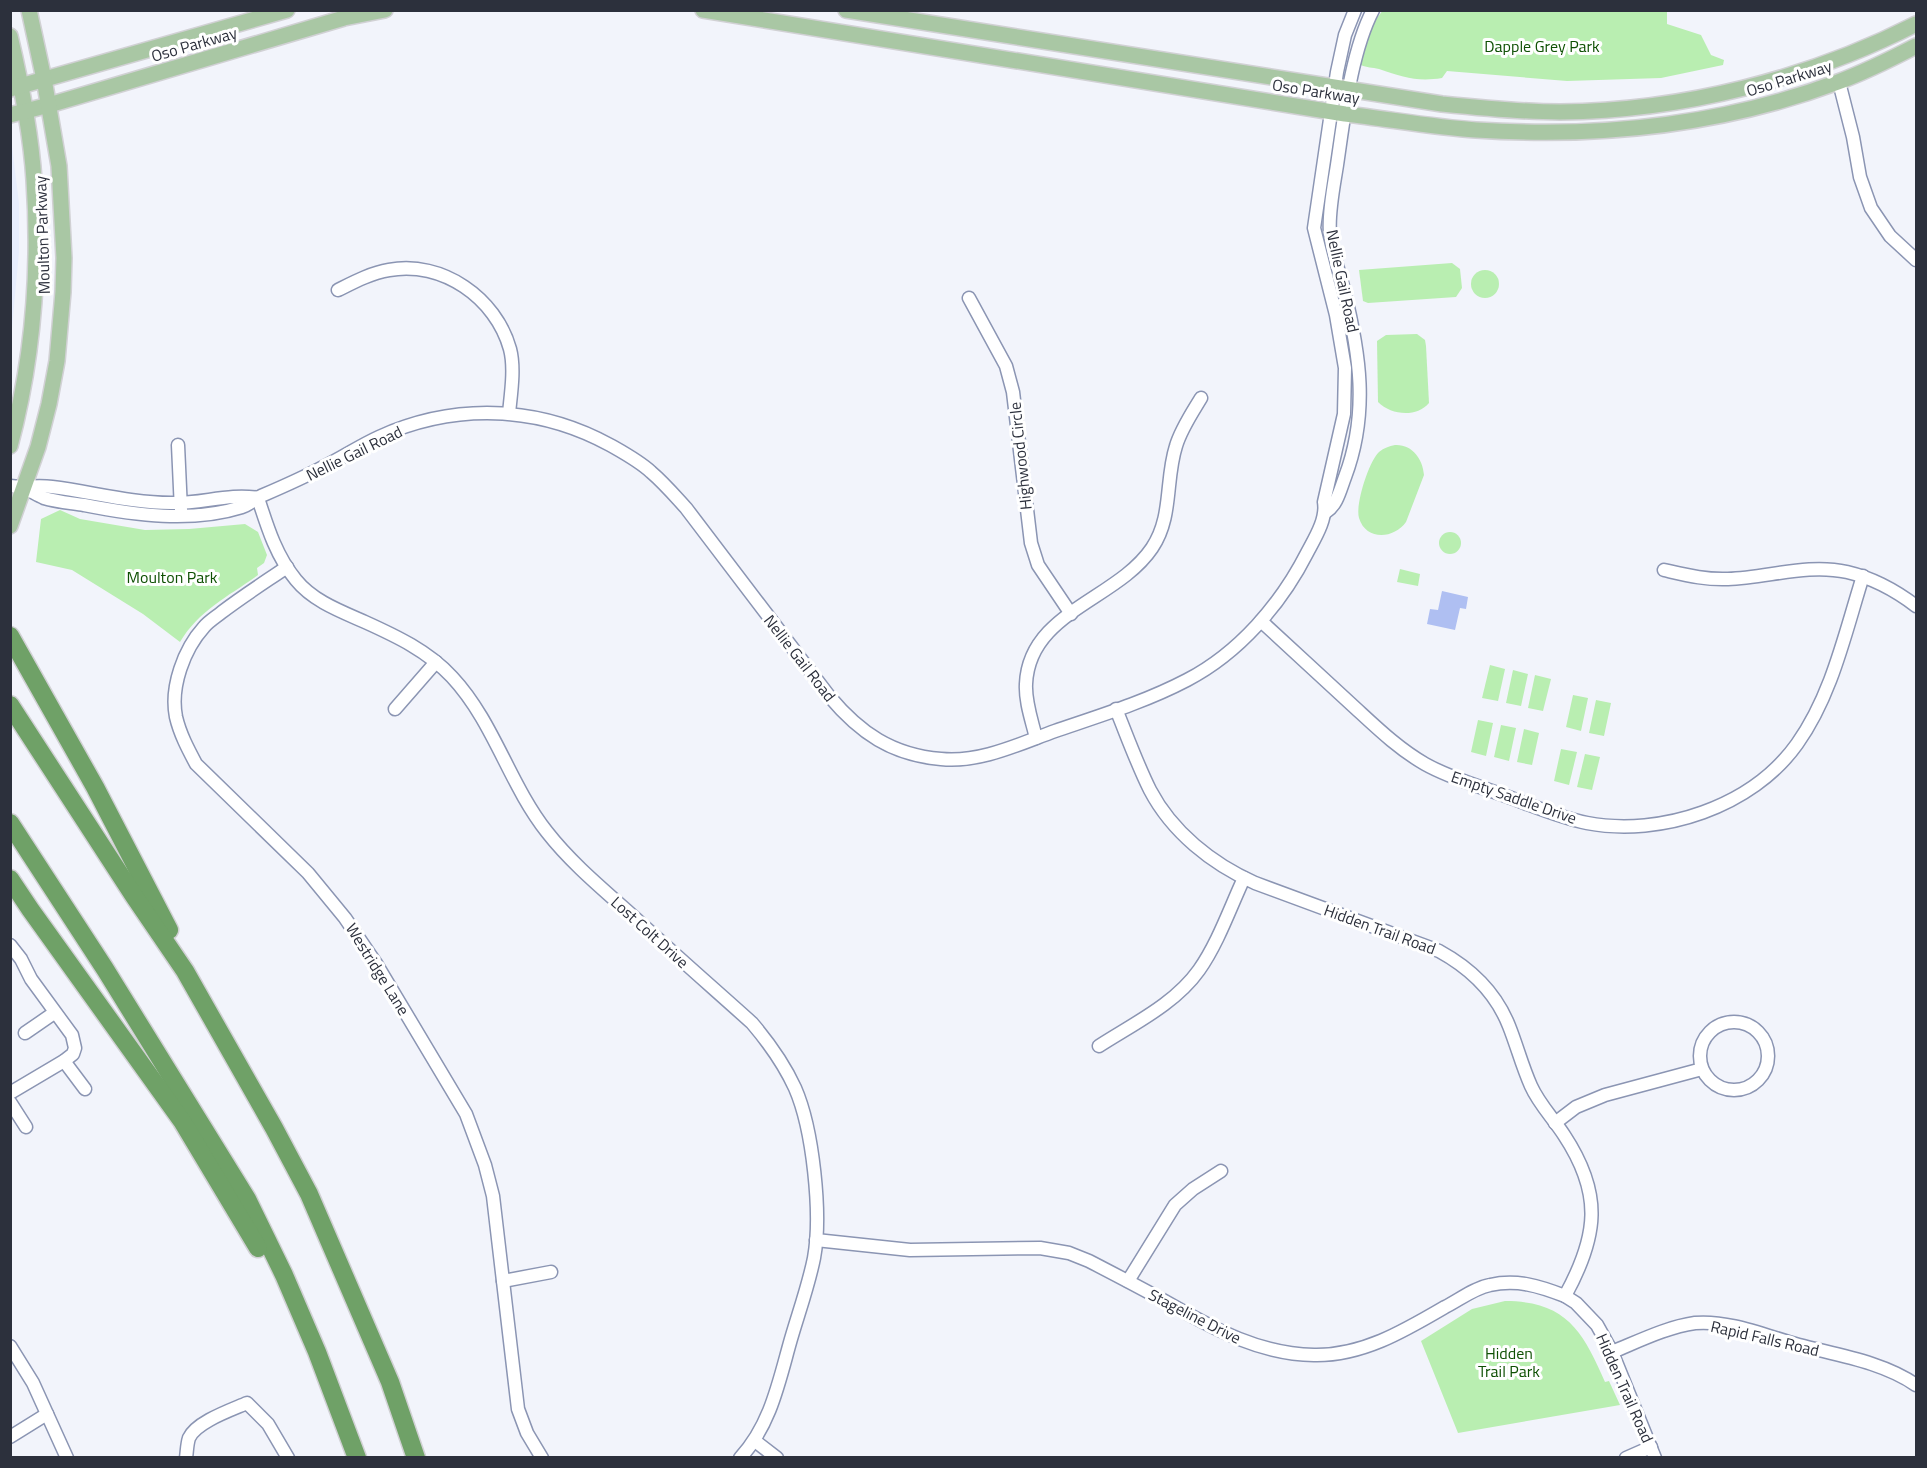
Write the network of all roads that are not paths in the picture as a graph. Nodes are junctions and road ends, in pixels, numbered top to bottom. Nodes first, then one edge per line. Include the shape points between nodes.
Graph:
1 (29, 10) edge
2 (287, 10) edge
3 (385, 10) edge
4 (703, 10) edge
5 (846, 10) edge
6 (1355, 10) edge
7 (1373, 10) edge
8 (343, 14) edge
9 (1917, 24) edge
10 (10, 36) edge
11 (1917, 46) edge
12 (44, 79) junction
13 (1839, 82) junction
14 (15, 87) edge
15 (1342, 89) junction
16 (49, 105) junction
17 (1338, 112) junction
18 (18, 113) edge
19 (1917, 260) edge
20 (338, 290) dead end
21 (969, 298) dead end
22 (1202, 398) dead end
23 (509, 413) junction
24 (178, 445) dead end
25 (10, 446) edge
26 (17, 487) edge
27 (258, 498) junction
28 (181, 509) junction
29 (10, 526) edge
30 (287, 567) junction
31 (1664, 570) dead end
32 (1863, 576) junction
33 (1917, 606) edge
34 (1071, 614) junction
35 (1261, 621) junction
36 (10, 636) edge
37 (436, 662) junction
38 (10, 705) edge
39 (395, 709) dead end
40 (1116, 709) junction
41 (1036, 738) junction
42 (10, 823) edge
43 (1244, 878) junction
44 (10, 879) edge
45 (10, 945) edge
46 (16, 963) edge
47 (185, 971) junction
48 (54, 1013) junction
49 (25, 1033) dead end
50 (1099, 1046) dead end
51 (64, 1061) junction
52 (1702, 1069) junction
53 (85, 1089) dead end
54 (10, 1093) edge
55 (10, 1102) edge
56 (1556, 1122) junction
57 (26, 1127) dead end
58 (1221, 1171) dead end
59 (816, 1240) junction
60 (551, 1272) dead end
61 (503, 1281) junction
62 (1128, 1281) junction
63 (1565, 1296) junction
64 (10, 1346) edge
65 (317, 1352) junction
66 (1612, 1352) junction
67 (1917, 1385) edge
68 (47, 1414) junction
69 (10, 1437) edge
70 (754, 1441) junction
71 (1653, 1452) edge
72 (67, 1458) edge
73 (186, 1458) edge
74 (288, 1458) edge
75 (357, 1458) edge
76 (416, 1458) edge
77 (542, 1458) edge
78 (740, 1458) edge
79 (777, 1458) edge
80 (1626, 1458) edge

1 - 12 main road, Moulton Parkway
2 - 12 main road, Oso Parkway
3 - 8 main road, Oso Parkway
4 - 17 main road, Oso Parkway
5 - 15 main road, Oso Parkway
6 - 15 street, Nellie Gail Road via 1346,35
7 - 15 street, Nellie Gail Road
8 - 16 main road, Oso Parkway
9 - 15 main road, Oso Parkway via 1822,65 1749,86 1699,98 1608,110 1508,110
10 - 14 main road, Moulton Parkway
11 - 13 main road, Oso Parkway
12 - 14 main road, Oso Parkway
12 - 16 main road, Moulton Parkway
13 - 17 main road, Oso Parkway via 1728,114 1592,131 1475,130
13 - 19 street via 1860,177 1871,208 1890,236
14 - 18 main road, Moulton Parkway
15 - 17 street, Nellie Gail Road
16 - 18 main road, Oso Parkway
16 - 26 main road, Moulton Parkway via 59,166 63,292 49,404 38,447
17 - 35 street, Nellie Gail Road via 1330,232 1360,372 1360,417 1351,462 1333,507 1326,512 1290,584
18 - 25 main road, Moulton Parkway via 34,178 36,227 34,304 25,383
20 - 23 street via 389,270 410,269 431,272 470,290 498,320 510,351
21 - 34 street, Highwood Circle via 1006,366 1013,392 1031,543 1038,565
22 - 34 street via 1176,447 1167,511 1152,548 1121,579
23 - 27 street, Nellie Gail Road via 446,415 402,428
23 - 41 street, Nellie Gail Road via 552,421 588,434 650,471 686,508 829,696 867,734 907,753 943,760 982,756
24 - 28 street
26 - 28 street, Nellie Gail Road via 49,486
26 - 29 main road, Moulton Parkway
27 - 28 street, Nellie Gail Road via 242,495
27 - 30 street, Lost Colt Drive
30 - 37 street, Lost Colt Drive via 314,596 402,640
30 - 61 street, Westridge Lane via 204,626 188,650 176,692 176,715 184,742 196,764 308,873 345,918 455,1093 471,1125 493,1196
31 - 32 street via 1707,579 1815,569
32 - 33 street
32 - 35 street, Empty Saddle Drive via 1822,701 1795,747 1739,795 1686,818 1648,825 1617,826 1551,813 1425,765 1395,744
34 - 41 street via 1044,635 1029,668 1027,700
35 - 40 street, Nellie Gail Road via 1220,658 1188,680
36 - 47 highway via 95,787 173,938
37 - 39 street
37 - 59 street, Lost Colt Drive via 475,706 526,802 565,853 752,1023 771,1046 796,1090 804,1116 816,1182
38 - 47 highway
40 - 41 street, Nellie Gail Road
40 - 43 street, Hidden Trail Road via 1161,807 1203,853
42 - 65 highway via 247,1199
43 - 50 street via 1198,972 1156,1010
43 - 56 street, Hidden Trail Road via 1422,943 1464,966 1487,989 1503,1013 1532,1088
44 - 65 highway via 182,1121
45 - 46 street
46 - 48 street
47 - 76 highway via 309,1194 390,1382
48 - 49 street
48 - 51 street via 75,1041 73,1054
51 - 53 street
51 - 54 street
52 - 52 street via 1721,1087 1747,1088 1765,1070 1766,1044 1747,1025 1721,1024 1703,1043
52 - 56 street via 1605,1095 1576,1107
55 - 57 street
56 - 63 street, Hidden Trail Road via 1583,1167 1592,1208 1586,1253
58 - 62 street via 1175,1205
59 - 62 street, Stageline Drive via 910,1250 1040,1248 1089,1260
59 - 70 street, Lost Colt Drive via 777,1388
60 - 61 street
61 - 77 street, Westridge Lane via 518,1409
62 - 63 street, Stageline Drive via 1241,1341 1290,1354 1316,1355 1373,1345 1486,1285 1531,1284
63 - 66 street, Hidden Trail Road via 1597,1325
64 - 68 street
65 - 75 highway
66 - 67 street, Rapid Falls Road via 1676,1327 1712,1323 1874,1366
66 - 71 street, Hidden Trail Road
68 - 69 street
68 - 72 street
70 - 78 street, Lost Colt Drive
70 - 79 street
71 - 80 street
73 - 74 street via 190,1436 209,1420 246,1403 268,1424

